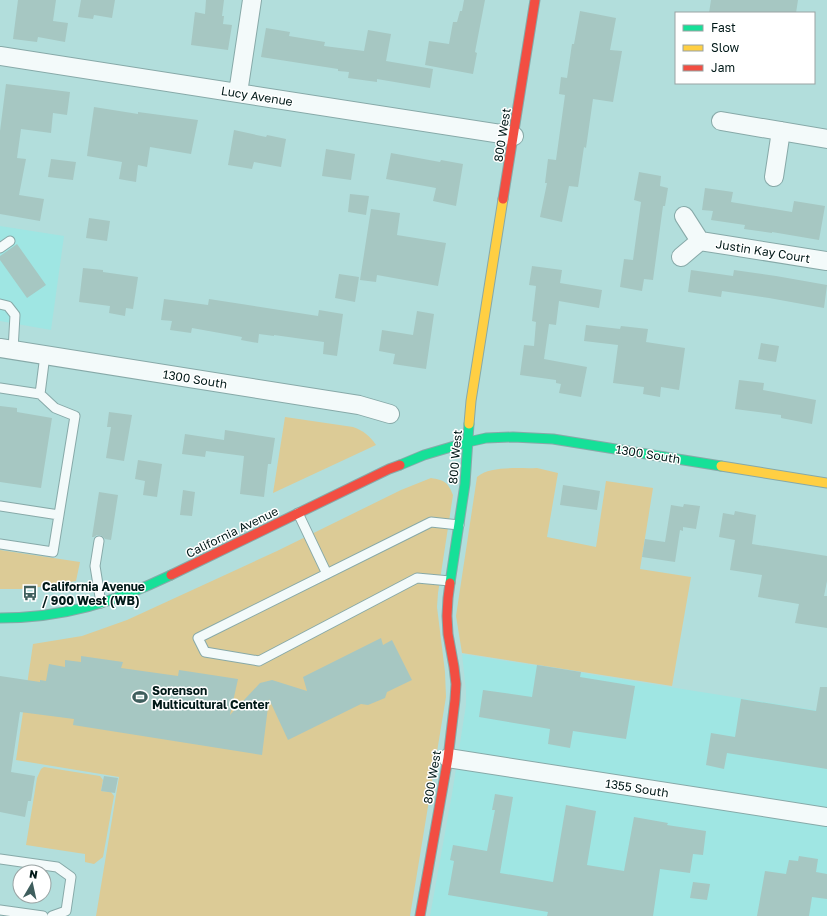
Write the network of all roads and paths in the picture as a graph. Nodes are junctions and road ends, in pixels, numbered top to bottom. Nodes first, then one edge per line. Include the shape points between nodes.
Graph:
1 (252, 0) edge
2 (535, 0) edge
3 (0, 56) edge
4 (238, 93) junction
5 (721, 121) dead end
6 (781, 131) junction
7 (514, 136) junction
8 (827, 139) edge
9 (774, 177) dead end
10 (684, 216) dead end
11 (10, 241) dead end
12 (700, 241) junction
13 (0, 248) edge
14 (681, 257) dead end
15 (827, 261) edge
16 (0, 304) edge
17 (6, 349) edge
18 (45, 355) junction
19 (0, 388) edge
20 (40, 394) junction
21 (390, 414) dead end
22 (468, 442) junction
23 (827, 483) edge
24 (0, 506) edge
25 (298, 513) junction
26 (59, 515) junction
27 (459, 525) junction
28 (99, 541) dead end
29 (0, 544) edge
30 (327, 574) junction
31 (450, 581) junction
32 (101, 603) junction
33 (0, 618) edge
34 (448, 758) junction
35 (827, 818) edge
36 (0, 859) edge
37 (0, 910) edge
38 (43, 916) edge
39 (52, 916) edge
40 (420, 916) edge

1 - 4 street
2 - 7 street, 800 West
3 - 4 street, Lucy Avenue
4 - 7 street, Lucy Avenue
5 - 6 street
6 - 8 street
6 - 9 street
7 - 22 street, 800 West via 471,401
10 - 12 street, Justin Kay Court
11 - 13 lane
12 - 14 street, Justin Kay Court
12 - 15 street, Justin Kay Court
16 - 17 lane via 8,306 15,315
17 - 18 street, 1300 South
18 - 20 lane
18 - 21 street, 1300 South via 359,404
19 - 20 lane
20 - 26 lane via 55,408 75,416
22 - 23 street, 1300 South via 500,437 540,438
22 - 25 street, California Avenue via 409,460
22 - 27 street, 800 West
24 - 26 lane
25 - 30 lane
25 - 32 street, California Avenue via 150,585
26 - 29 lane via 53,552
27 - 30 lane via 431,522
27 - 31 street, 800 West
28 - 32 lane via 95,566
30 - 31 lane via 198,638 205,652 259,661 417,578
31 - 34 street, 800 West via 447,622 456,684
32 - 33 street, California Avenue via 50,615
34 - 35 street, 1355 South
34 - 40 street, 800 West
36 - 39 lane via 57,867 71,877 66,911
37 - 38 lane

